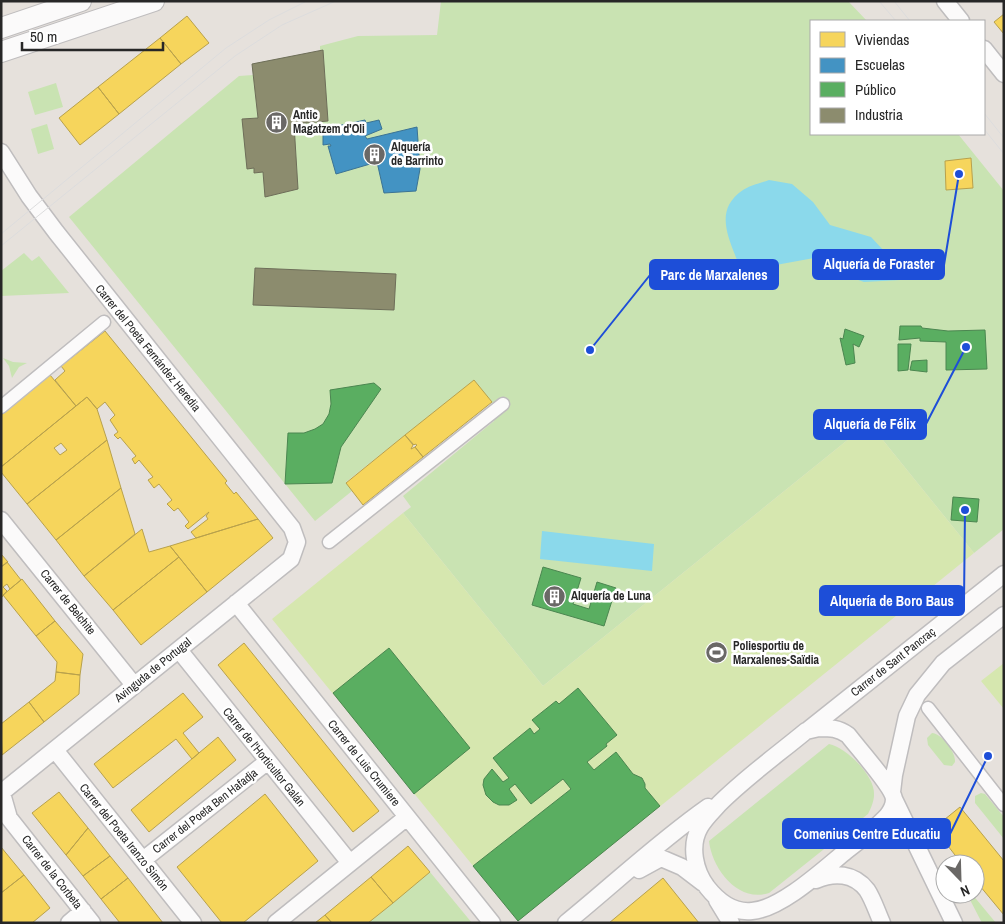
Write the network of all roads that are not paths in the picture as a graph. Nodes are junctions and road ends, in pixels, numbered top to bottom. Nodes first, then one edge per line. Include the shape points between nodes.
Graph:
1 (81, 1) edge
2 (154, 1) edge
3 (47, 7) edge
4 (1, 28) edge
5 (985, 50) edge
6 (1, 52) edge
7 (1004, 74) edge
8 (1, 152) edge
9 (104, 322) dead end
10 (503, 404) dead end
11 (1, 407) edge
12 (1, 520) edge
13 (297, 542) joint
14 (329, 542) dead end
15 (1004, 574) edge
16 (236, 603) junction
17 (1004, 615) edge
18 (179, 650) junction
19 (134, 685) junction
20 (928, 708) dead end
21 (806, 731) junction
22 (55, 750) junction
23 (268, 761) junction
24 (735, 788) junction
25 (2, 792) edge
26 (893, 795) junction
27 (1004, 805) edge
28 (407, 817) junction
29 (143, 860) junction
30 (350, 863) junction
31 (705, 884) junction
32 (805, 884) junction
33 (601, 895) junction
34 (716, 898) junction
35 (88, 917) edge
36 (69, 923) edge
37 (193, 923) edge
38 (276, 923) edge
39 (492, 923) edge
40 (566, 923) edge
41 (731, 923) edge
42 (882, 923) edge
43 (954, 923) edge

1 - 3 street
2 - 6 street
3 - 4 street
5 - 7 street
8 - 13 street, Carrer del Poeta Fernández Heredia via 56,232 292,528
9 - 11 street
10 - 14 street
12 - 19 street, Carrer de Belchite
13 - 16 street, Avinguda de Portugal via 291,559
15 - 21 street, Carrer de Sant Pancraç
16 - 18 street, Avinguda de Portugal
16 - 28 street, Carrer de Luis Crumiere
17 - 26 street via 943,663 916,695 907,716 892,783
18 - 19 street, Avinguda de Portugal
18 - 23 street, Carrer de l'Horticultor Galán
19 - 22 street, Avinguda de Portugal
20 - 27 street
21 - 24 street, Carrer de Sant Pancraç
21 - 26 street via 831,728 848,735
22 - 25 street, Avinguda de Portugal
22 - 29 street, Carrer del Poeta Iranzo Simón
23 - 29 street, Carrer del Poeta Ben Hafadja
23 - 30 street, Carrer de l'Horticultor Galán
24 - 31 street via 699,827 694,841 694,856
24 - 33 street via 648,852
25 - 35 street, Carrer de la Corbeta via 9,818
26 - 32 street via 893,807 887,816
26 - 43 street
28 - 30 street
28 - 39 street, Carrer de Luis Crumiere
29 - 37 street, Carrer del Poeta Iranzo Simón
30 - 38 street
31 - 33 street via 682,867 661,858
31 - 34 street
32 - 34 street via 769,906 753,911 732,908
32 - 42 street via 836,874 854,878 866,890
33 - 40 street
34 - 41 street
35 - 36 street

